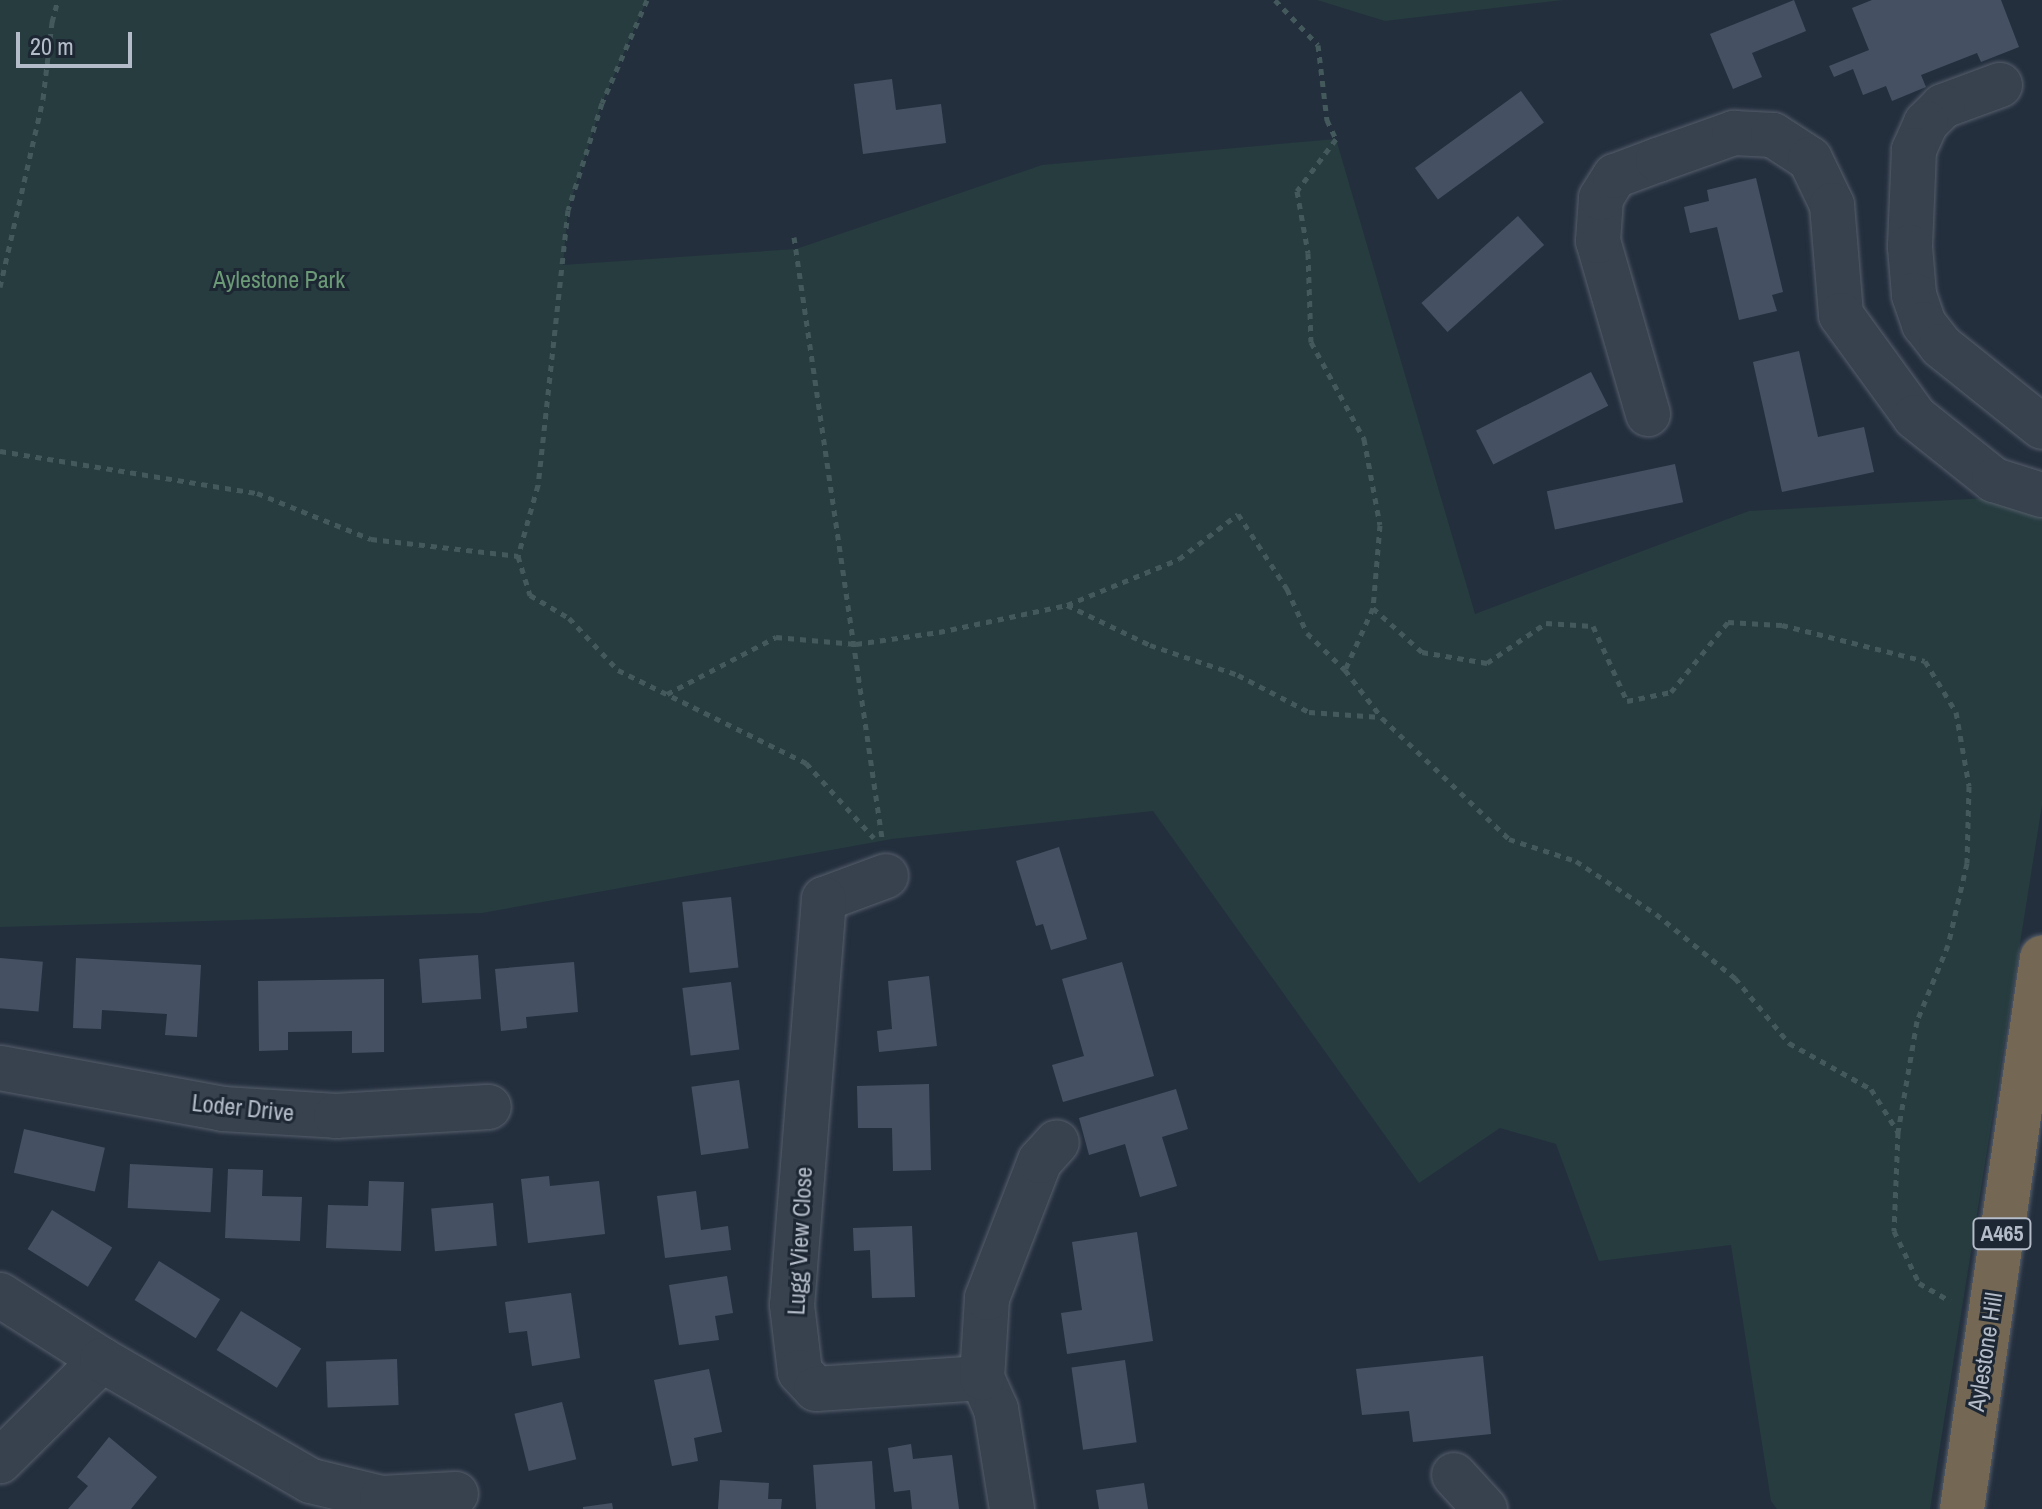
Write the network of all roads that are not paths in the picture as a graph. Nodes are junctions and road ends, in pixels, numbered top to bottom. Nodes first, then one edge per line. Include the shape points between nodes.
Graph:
1 (2000, 85) dead end
2 (1648, 414) dead end
3 (2042, 427) edge
4 (2042, 495) edge
5 (884, 862) road end
6 (2042, 958) edge
7 (0, 1068) edge
8 (489, 1107) dead end
9 (1057, 1142) dead end
10 (0, 1295) edge
11 (102, 1360) junction
12 (982, 1378) junction
13 (0, 1461) edge
14 (1454, 1475) dead end
15 (456, 1494) dead end
16 (1012, 1509) edge
17 (1485, 1509) edge
18 (1962, 1509) edge

1 - 3 street via 1943,106 1926,123 1914,150 1914,295 1924,324 1941,346
2 - 4 street via 1598,241 1601,198 1615,176 1658,160 1734,133 1773,135 1810,159 1832,205 1841,315 1915,417 1994,480
5 - 12 street, Lugg View Close via 824,899 792,1305 800,1372 816,1389
6 - 18 highway, Aylestone Hill / A465
7 - 8 street, Loder Drive via 223,1109 336,1116
9 - 12 street via 1040,1161 987,1298
10 - 11 street
11 - 13 street
11 - 15 street via 311,1481 382,1498
12 - 16 street via 996,1409
14 - 17 street

